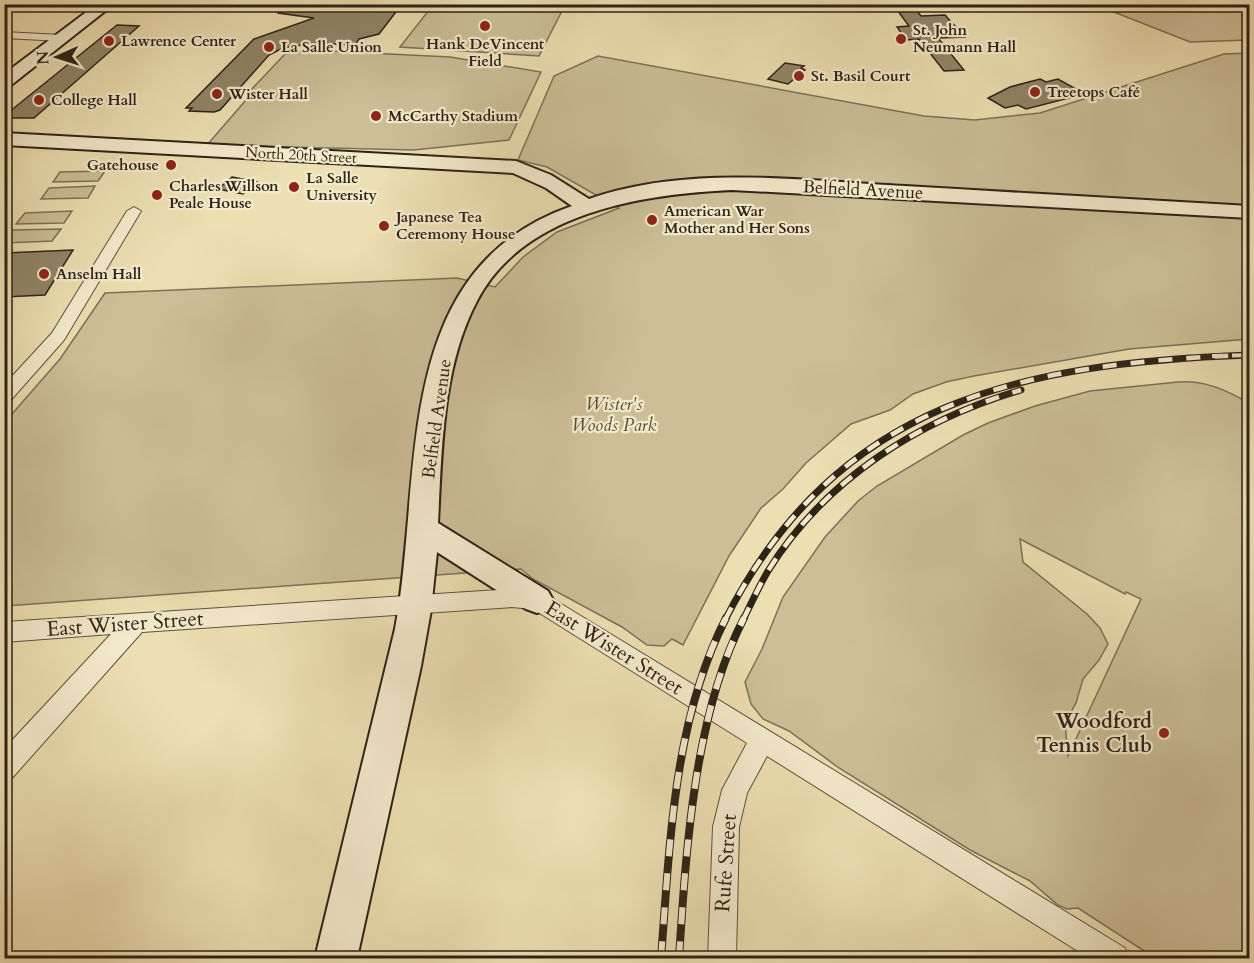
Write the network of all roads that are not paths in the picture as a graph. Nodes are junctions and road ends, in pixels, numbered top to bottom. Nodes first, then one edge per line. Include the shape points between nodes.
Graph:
1 (107, 4) edge
2 (4, 35) edge
3 (62, 38) junction
4 (4, 82) edge
5 (4, 139) edge
6 (586, 207) junction
7 (134, 211) dead end
8 (1250, 212) edge
9 (4, 397) edge
10 (423, 528) junction
11 (537, 600) junction
12 (416, 605) junction
13 (135, 624) junction
14 (4, 632) edge
15 (762, 740) junction
16 (4, 768) edge
17 (336, 958) edge
18 (722, 958) edge
19 (1115, 958) edge

1 - 3 street
2 - 3 street
3 - 4 street
5 - 6 street, North 20th Street via 516,167 540,176
6 - 8 street, Belfield Avenue via 651,190 729,183
6 - 10 street, Belfield Avenue via 543,227 515,246 478,282 461,310 440,379
7 - 9 street via 58,336
10 - 11 street
10 - 12 street, Belfield Avenue
11 - 12 street, East Wister Street via 512,597
11 - 15 street, East Wister Street
12 - 13 street, East Wister Street
12 - 17 street, Belfield Avenue
13 - 14 street, East Wister Street
13 - 16 street
15 - 18 street, Rufe Street via 735,790 726,827
15 - 19 street, East Wister Street

